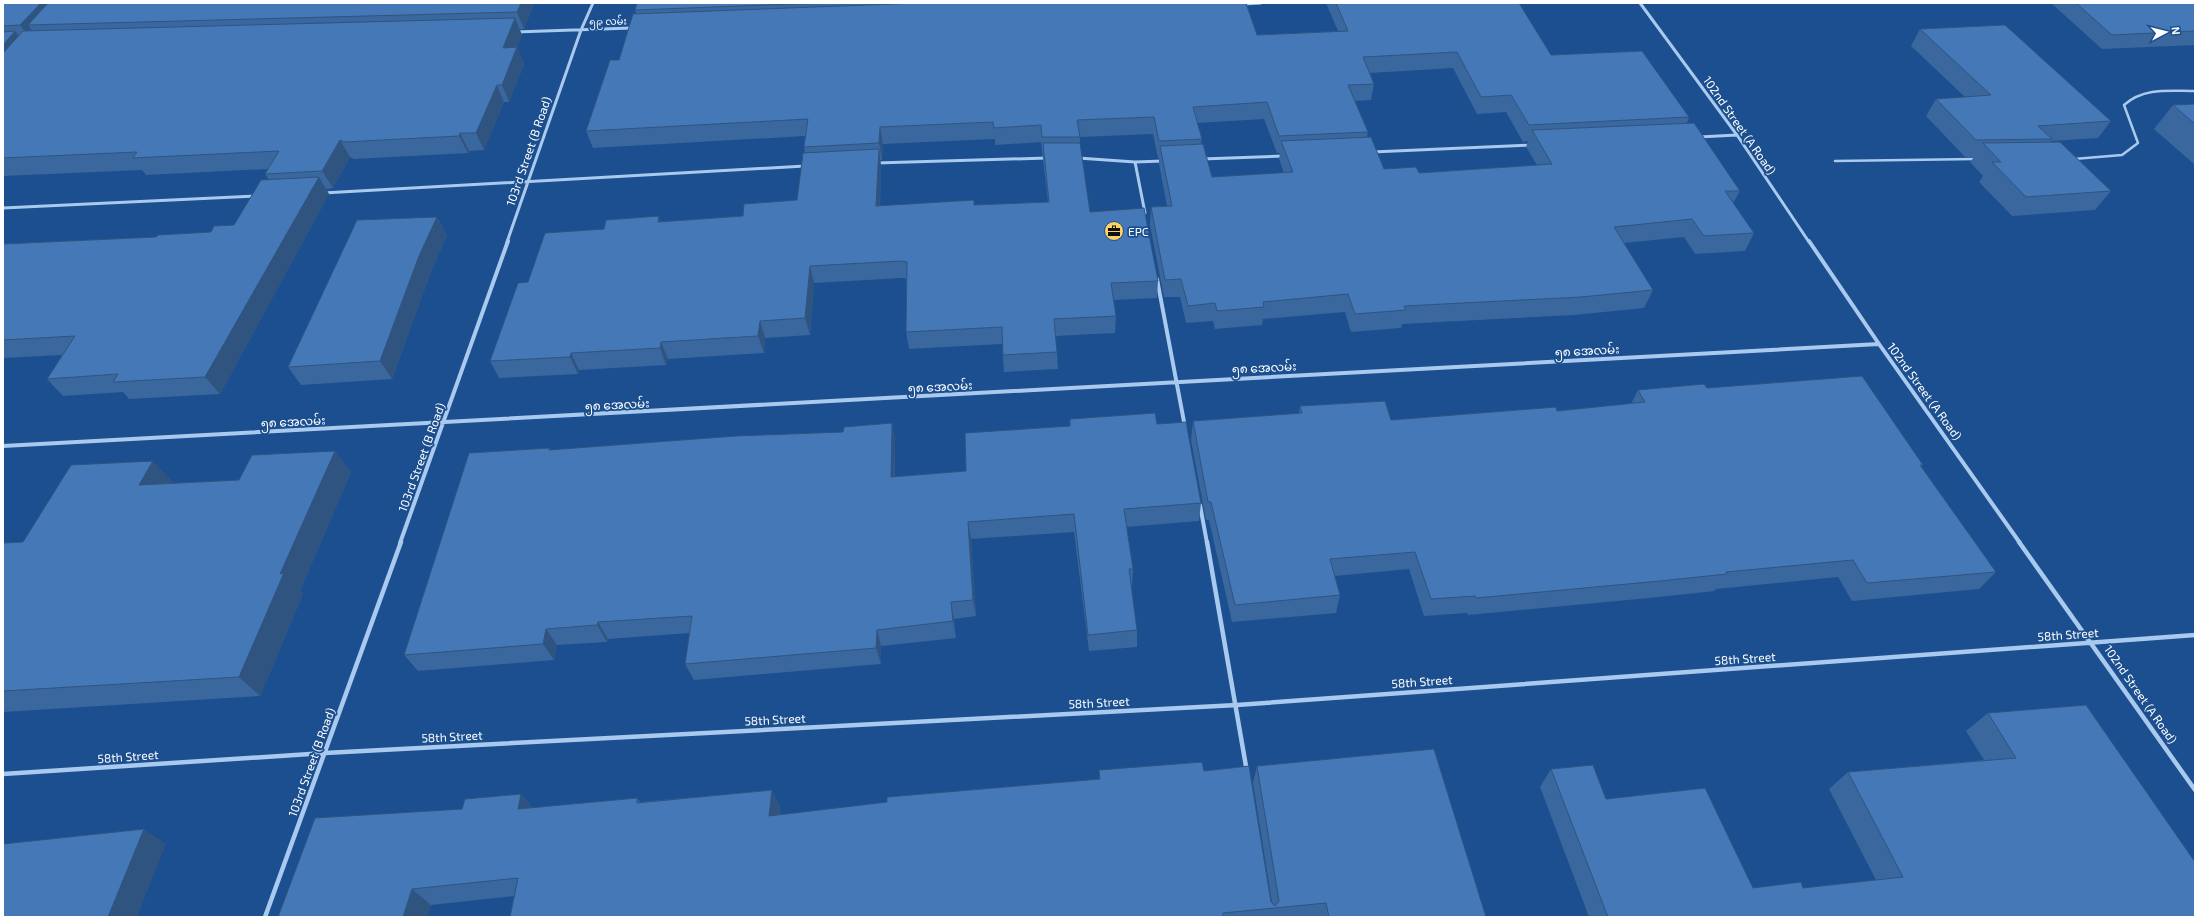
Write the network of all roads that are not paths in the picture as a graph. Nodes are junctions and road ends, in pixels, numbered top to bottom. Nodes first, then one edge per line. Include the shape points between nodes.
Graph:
1 (593, 3) edge
2 (1261, 3) edge
3 (1640, 3) edge
4 (1241, 4) edge
5 (637, 28) edge
6 (582, 30) junction
7 (510, 32) edge
8 (2195, 91) edge
9 (1737, 135) junction
10 (1697, 137) edge
11 (1539, 144) edge
12 (1364, 152) edge
13 (1285, 156) edge
14 (1075, 157) edge
15 (1052, 158) edge
16 (2066, 159) edge
17 (1198, 160) edge
18 (1978, 160) edge
19 (1166, 161) edge
20 (1835, 161) dead end
21 (1135, 162) junction
22 (874, 163) edge
23 (812, 166) edge
24 (527, 183) junction
25 (321, 193) dead end
26 (257, 196) edge
27 (3, 208) edge
28 (1145, 217) edge
29 (1156, 272) edge
30 (1879, 344) junction
31 (1177, 382) junction
32 (444, 423) junction
33 (1187, 436) edge
34 (3, 446) edge
35 (1198, 497) edge
36 (2195, 636) edge
37 (2092, 642) junction
38 (1237, 705) junction
39 (325, 753) junction
40 (3, 774) edge
41 (1248, 776) edge
42 (2195, 790) edge
43 (265, 917) edge

1 - 6 street, 103rd Street (B Road)
2 - 4 street
3 - 9 street, 102nd Street (A Road)
5 - 6 street, ၅၉ လမ်း
6 - 7 street, ၅၉ လမ်း
6 - 24 street, 103rd Street (B Road)
8 - 16 lane via 2146,93 2131,97 2124,105 2138,143 2122,155
9 - 10 street
9 - 30 street, 102nd Street (A Road)
11 - 12 street
13 - 17 street
14 - 21 street
15 - 22 street
18 - 20 lane
19 - 21 street
21 - 28 street
23 - 24 street
24 - 25 street
24 - 32 street, 103rd Street (B Road)
26 - 27 street
29 - 31 street
30 - 31 street, ၅၈ အေလမ်း
30 - 37 street, 102nd Street (A Road)
31 - 32 street, ၅၈ အေလမ်း
31 - 33 street
32 - 34 street, ၅၈ အေလမ်း
32 - 39 street, 103rd Street (B Road)
35 - 38 street
36 - 37 street, 58th Street
37 - 38 street, 58th Street
37 - 42 street, 102nd Street (A Road)
38 - 39 street, 58th Street
38 - 41 street
39 - 40 street, 58th Street
39 - 43 street, 103rd Street (B Road)

